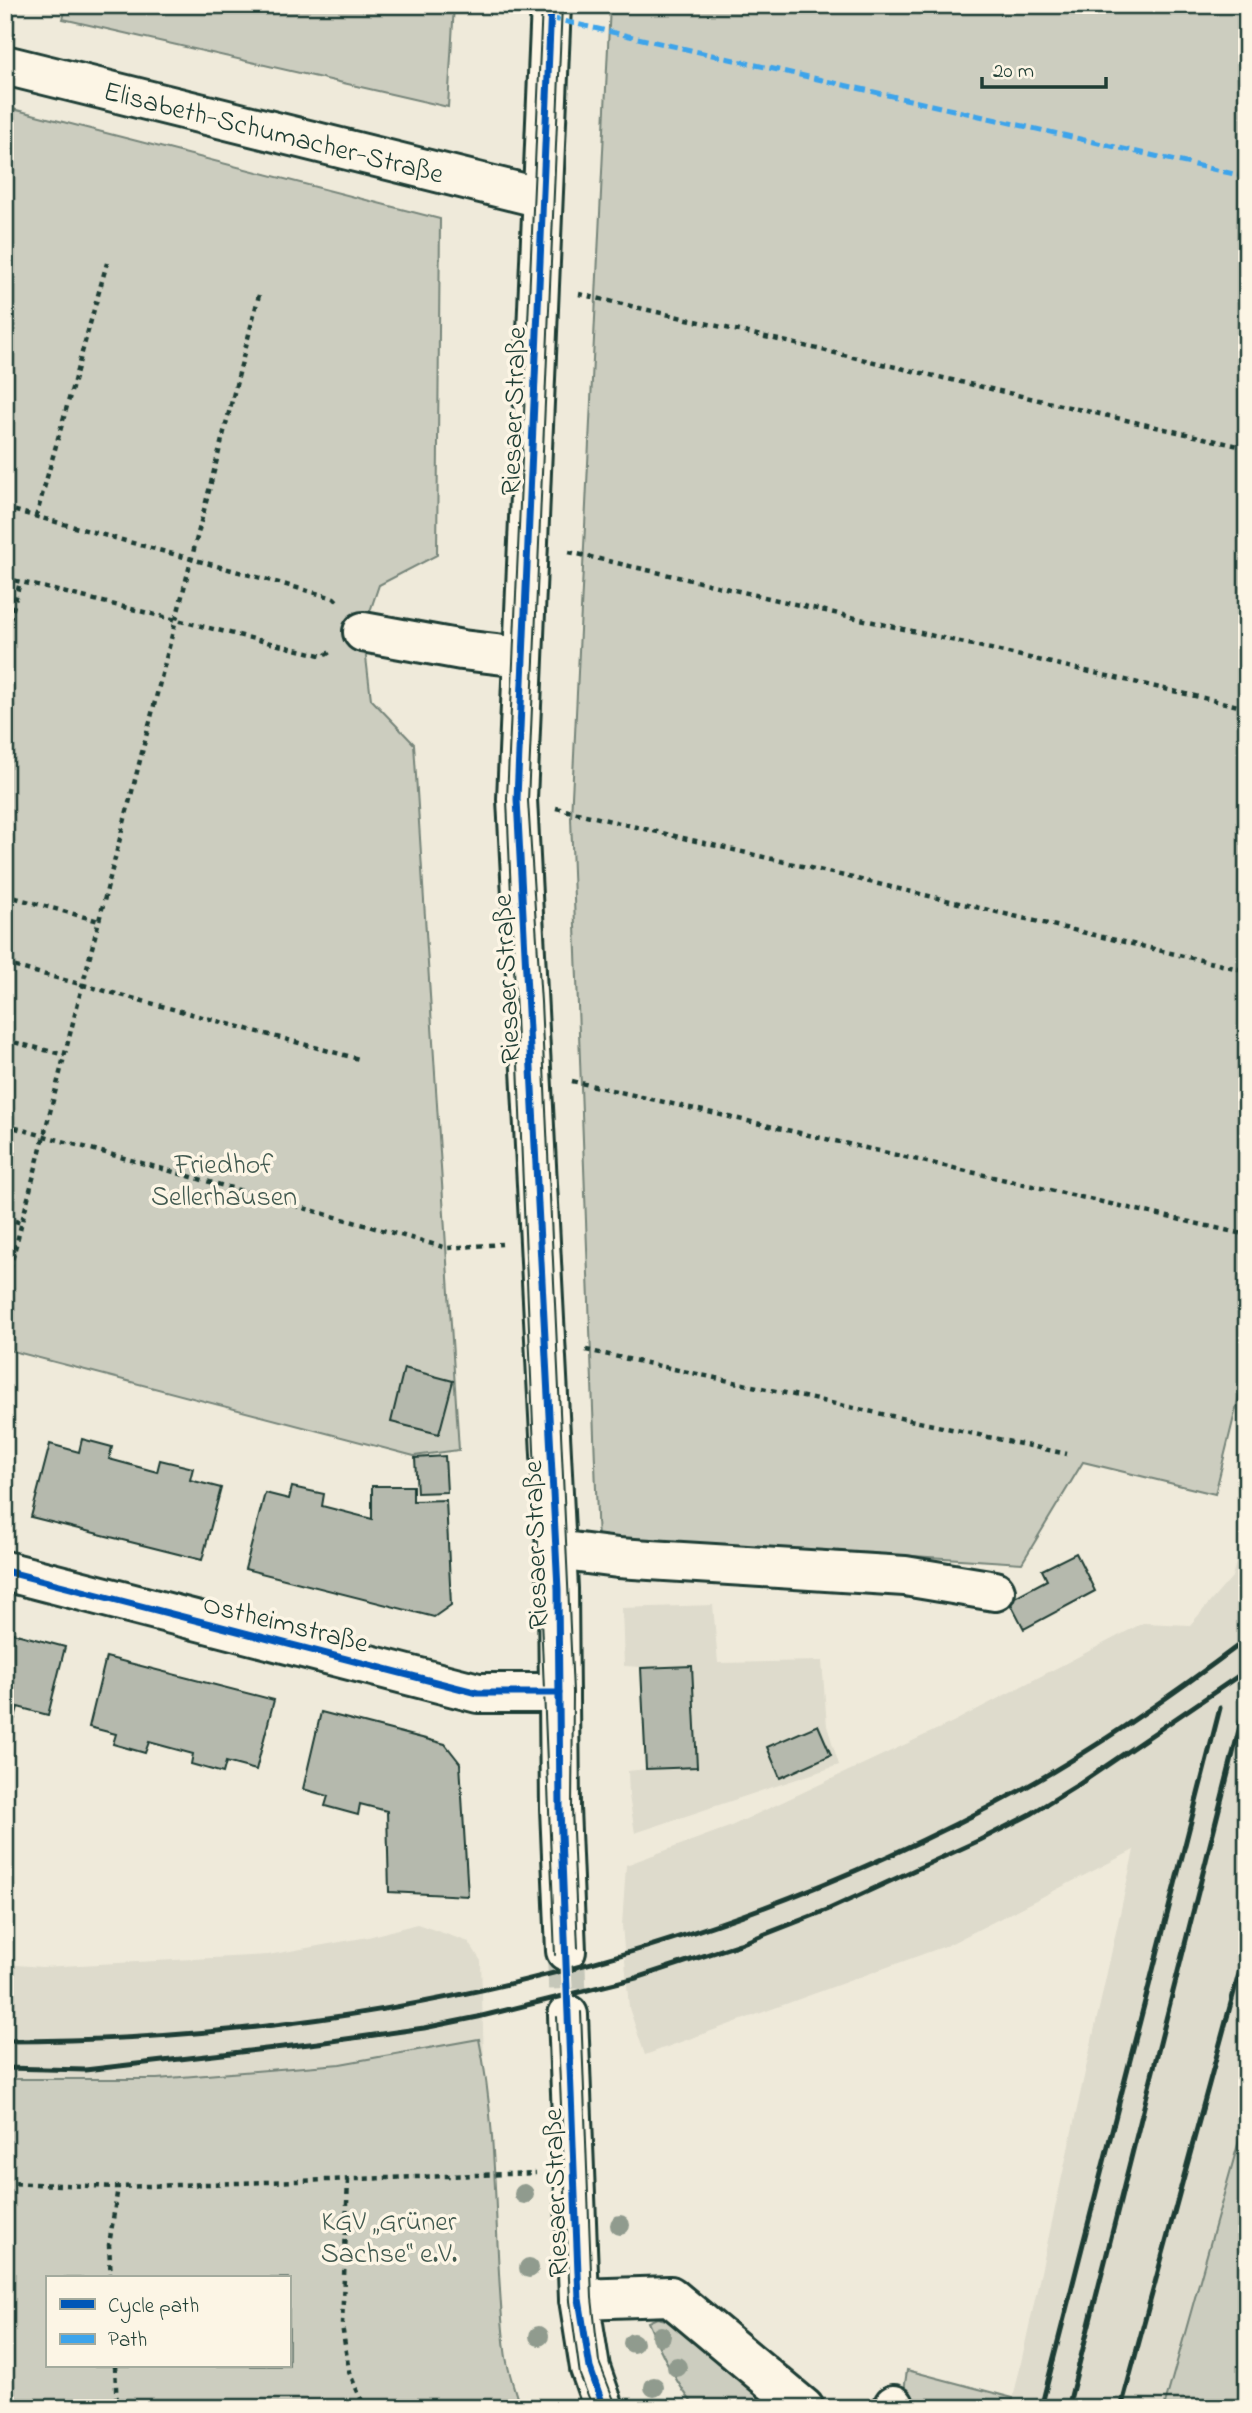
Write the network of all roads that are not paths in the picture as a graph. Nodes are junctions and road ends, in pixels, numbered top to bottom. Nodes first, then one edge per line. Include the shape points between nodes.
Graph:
1 (551, 5) edge
2 (5, 65) edge
3 (542, 198) junction
4 (363, 632) road end
5 (521, 657) junction
6 (556, 1550) junction
7 (5, 1571) edge
8 (995, 1591) dead end
9 (559, 1693) junction
10 (566, 1951) tunnel mouth
11 (568, 2015) tunnel mouth
12 (579, 2299) junction
13 (604, 2408) edge
14 (804, 2408) edge

1 - 3 main road, Riesaer Straße
2 - 3 main road, Elisabeth-Schumacher-Straße
3 - 5 main road, Riesaer Straße
4 - 5 main road
5 - 6 main road, Riesaer Straße via 517,799
6 - 8 main road via 905,1576
6 - 9 main road, Riesaer Straße
7 - 9 main road, Ostheimstraße via 478,1693
9 - 10 main road, Riesaer Straße
11 - 12 main road, Riesaer Straße
12 - 13 main road, Riesaer Straße via 590,2368
12 - 14 main road via 670,2296

